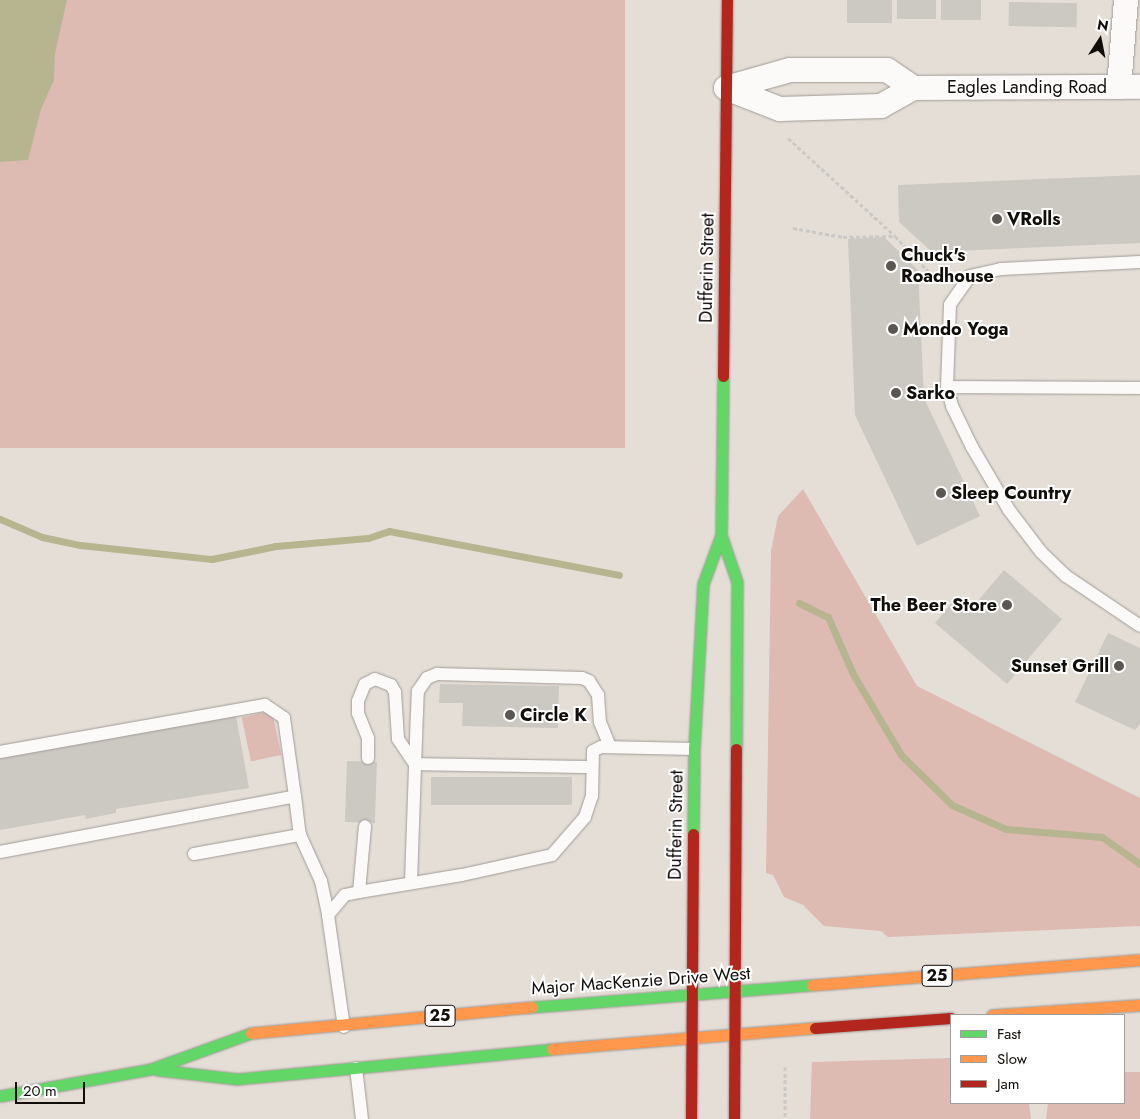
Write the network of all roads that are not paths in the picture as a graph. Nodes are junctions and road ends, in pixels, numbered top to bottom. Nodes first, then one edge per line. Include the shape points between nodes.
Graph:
1 (728, 0) edge
2 (1126, 0) edge
3 (1130, 87) edge
4 (726, 88) junction
5 (914, 88) junction
6 (1140, 262) edge
7 (947, 387) junction
8 (1140, 388) edge
9 (721, 536) junction
10 (1140, 626) edge
11 (610, 747) junction
12 (694, 749) junction
13 (0, 752) edge
14 (368, 758) dead end
15 (414, 764) junction
16 (592, 767) junction
17 (295, 796) junction
18 (365, 826) dead end
19 (300, 834) junction
20 (0, 852) edge
21 (194, 854) dead end
22 (411, 882) junction
23 (359, 892) junction
24 (328, 915) junction
25 (1140, 960) edge
26 (735, 991) junction
27 (692, 994) junction
28 (1140, 1004) edge
29 (1005, 1014) edge
30 (950, 1018) edge
31 (344, 1026) junction
32 (735, 1034) junction
33 (692, 1037) junction
34 (356, 1068) junction
35 (151, 1069) junction
36 (0, 1096) edge
37 (362, 1119) edge
38 (691, 1119) edge
39 (734, 1119) edge

1 - 4 main road, Dufferin Street
2 - 3 street
3 - 5 street, Eagles Landing Road
4 - 5 street via 790,70 887,70
4 - 5 street, Eagles Landing Road via 780,109 881,106
4 - 9 main road, Dufferin Street
6 - 7 lane via 1002,269 970,276 950,305
7 - 8 lane
7 - 10 lane via 952,406 972,447 1009,510 1041,552 1066,576
9 - 12 main road, Dufferin Street via 703,584
9 - 26 main road, Dufferin Street via 737,582
11 - 12 lane
11 - 15 lane via 600,722 598,695 589,681 573,676 437,674 427,678 418,692
11 - 16 lane via 593,750
12 - 27 main road, Dufferin Street
13 - 17 lane via 265,704 284,718
14 - 15 lane via 368,738 358,713 358,701 365,684 375,679 391,685 395,692 398,739
15 - 16 lane
15 - 22 lane
16 - 22 lane via 592,796 585,817 552,855 462,875
17 - 19 lane
17 - 20 lane
18 - 23 lane
19 - 21 lane
19 - 24 lane via 320,881
22 - 23 lane
23 - 24 lane via 345,895
24 - 31 lane
25 - 26 main road, Major MacKenzie Drive West / 25
26 - 27 main road, Major MacKenzie Drive West / 25
26 - 32 main road, Dufferin Street
27 - 31 main road, Major MacKenzie Drive West / 25
27 - 33 main road, Dufferin Street
28 - 29 main road
30 - 32 main road, Major MacKenzie Drive West / 25
31 - 35 main road, Major MacKenzie Drive West / 25 via 254,1032
32 - 33 main road, Major MacKenzie Drive West / 25
32 - 39 main road, Dufferin Street
33 - 34 main road, Major MacKenzie Drive West / 25
33 - 38 main road, Dufferin Street
34 - 35 main road, Major MacKenzie Drive West / 25 via 237,1079
34 - 37 lane
35 - 36 main road, Major MacKenzie Drive West / 25

